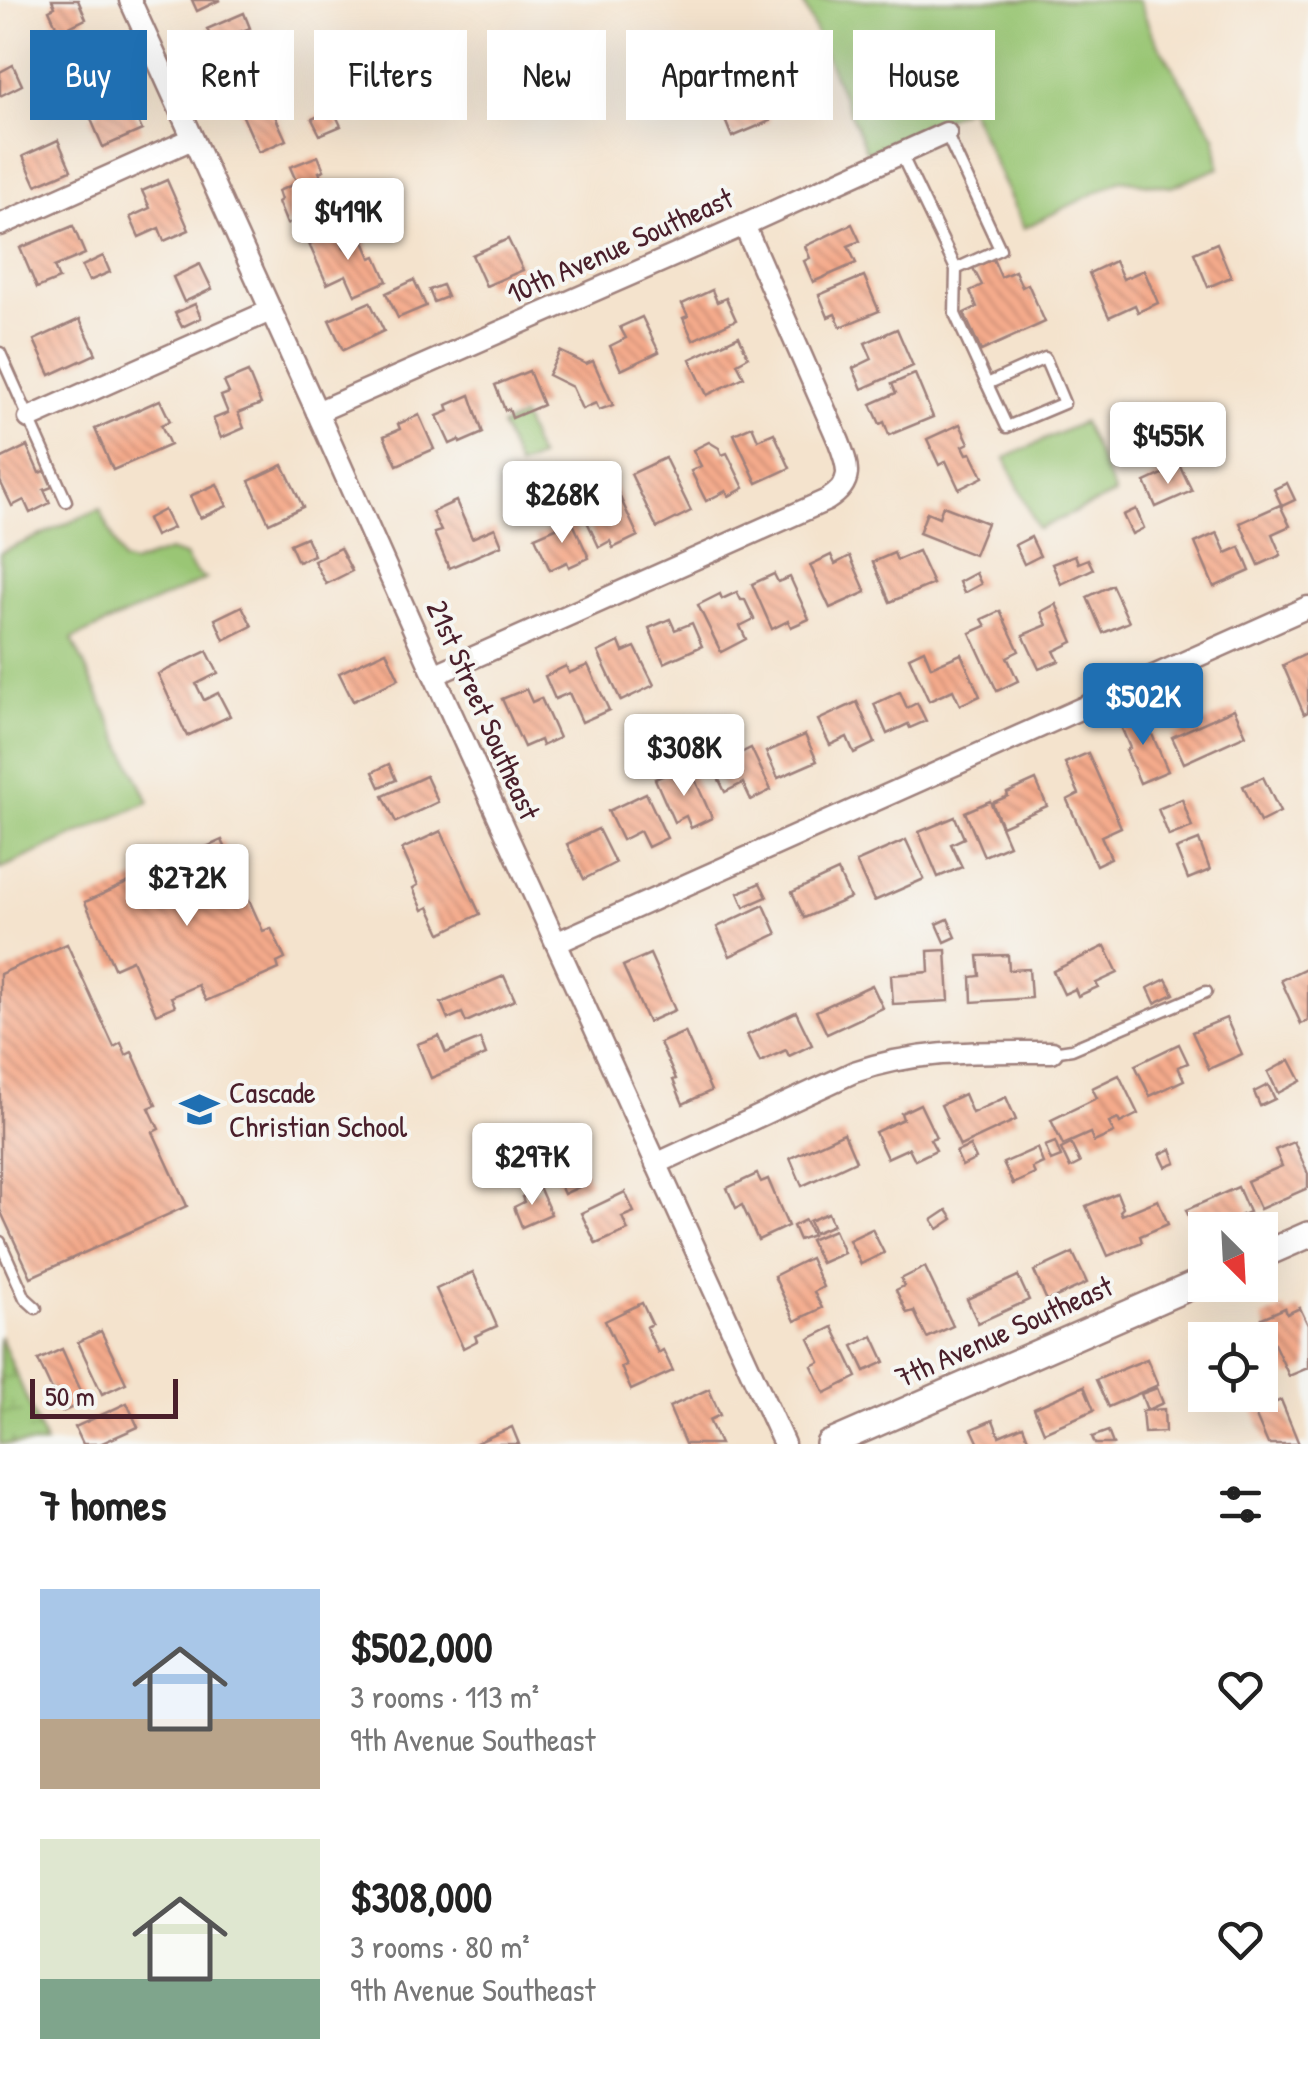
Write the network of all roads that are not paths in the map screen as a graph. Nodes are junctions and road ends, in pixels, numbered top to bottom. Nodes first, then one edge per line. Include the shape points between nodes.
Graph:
1 (130, 0) edge
2 (946, 133) joint
3 (192, 140) junction
4 (901, 153) junction
5 (0, 225) edge
6 (744, 225) junction
7 (956, 269) junction
8 (270, 311) junction
9 (0, 352) edge
10 (987, 384) junction
11 (317, 412) junction
12 (29, 418) junction
13 (66, 500) dead end
14 (1308, 607) edge
15 (434, 675) junction
16 (556, 943) junction
17 (1206, 992) dead end
18 (1052, 1052) joint
19 (656, 1164) junction
20 (1308, 1235) edge
21 (0, 1242) edge
22 (1278, 1248) edge
23 (1188, 1287) edge
24 (36, 1308) dead end
25 (784, 1444) edge
26 (829, 1444) edge

1 - 3 street, 21st Street Southeast
2 - 4 street, 10th Avenue Southeast
2 - 7 lane via 1000,249
3 - 5 street
3 - 8 street, 21st Street Southeast
4 - 6 street, 10th Avenue Southeast
4 - 7 lane
6 - 11 street, 10th Avenue Southeast
6 - 15 street via 839,442 848,474 844,486 827,500
7 - 10 lane via 955,314
8 - 11 street, 21st Street Southeast
8 - 12 street
9 - 12 lane
10 - 10 lane via 1006,428 1064,403 1045,358
11 - 15 street, 21st Street Southeast
12 - 13 lane
14 - 16 street
15 - 16 street, 21st Street Southeast
16 - 19 street, 21st Street Southeast
17 - 18 lane
18 - 19 street via 928,1054 879,1064
19 - 25 street, 21st Street Southeast
20 - 22 street
21 - 24 lane
23 - 26 street, 7th Avenue Southeast

